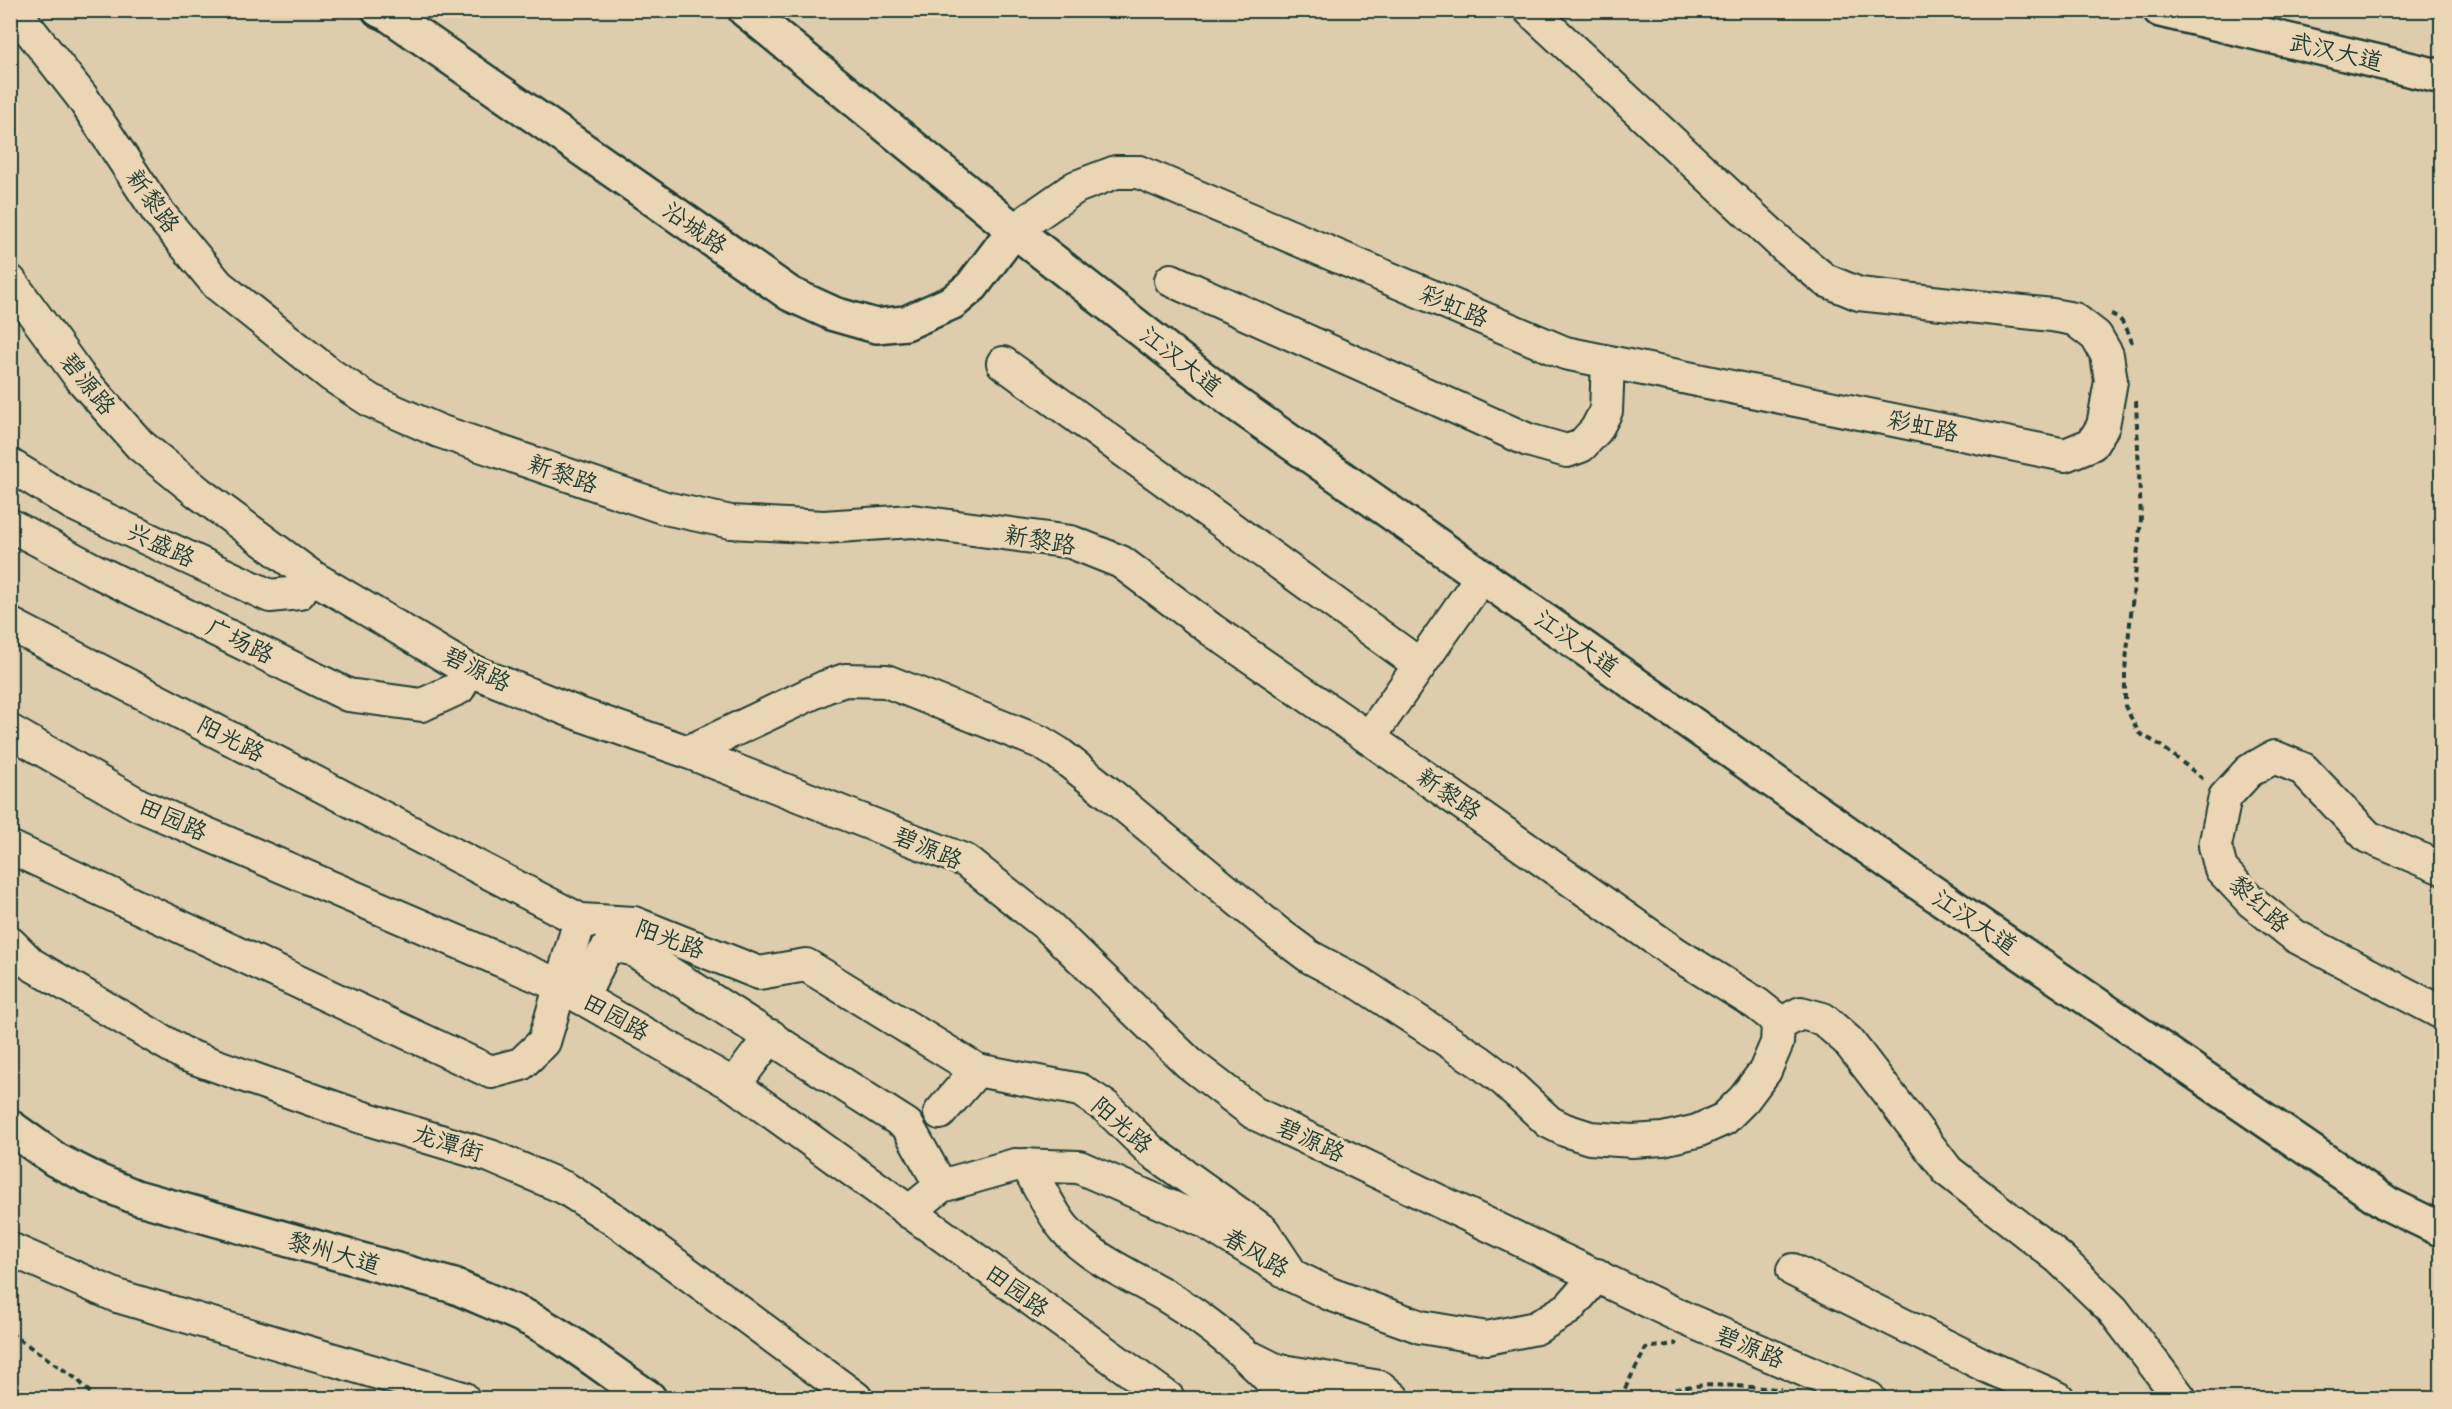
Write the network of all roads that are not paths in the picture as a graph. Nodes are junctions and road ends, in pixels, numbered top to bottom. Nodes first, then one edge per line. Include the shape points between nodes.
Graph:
1 (14, 10) edge
2 (379, 10) edge
3 (745, 10) edge
4 (1530, 10) edge
5 (2160, 10) edge
6 (2442, 77) edge
7 (1014, 230) junction
8 (1171, 280) dead end
9 (10, 281) edge
10 (1608, 362) junction
11 (1003, 363) dead end
12 (10, 465) edge
13 (10, 525) edge
14 (311, 576) junction
15 (1482, 576) junction
16 (10, 624) edge
17 (1420, 665) junction
18 (467, 669) junction
19 (10, 731) edge
20 (1369, 738) junction
21 (688, 752) junction
22 (10, 848) edge
23 (2442, 868) edge
24 (580, 920) junction
25 (10, 943) edge
26 (571, 993) junction
27 (2442, 1013) edge
28 (1778, 1025) junction
29 (771, 1036) junction
30 (977, 1070) junction
31 (734, 1085) junction
32 (940, 1113) dead end
33 (10, 1128) edge
34 (1027, 1166) junction
35 (941, 1186) junction
36 (909, 1212) junction
37 (2442, 1230) edge
38 (10, 1249) edge
39 (1793, 1270) dead end
40 (1597, 1275) junction
41 (1293, 1276) junction
42 (1248, 1356) junction
43 (1851, 1395) edge
44 (462, 1398) edge
45 (649, 1398) edge
46 (856, 1398) edge
47 (1168, 1398) edge
48 (1287, 1398) edge
49 (1394, 1398) edge
50 (2058, 1398) edge
51 (2180, 1398) edge

1 - 20 street, 新黎路 via 82,97 158,212 218,285 331,375 371,401 439,431 665,508 731,522 824,527 912,521 1071,542 1121,562
2 - 7 main road, 沿城路 via 790,294 834,314 876,326 906,323 952,302 972,286
3 - 7 main road, 江汉大道
4 - 10 street, 彩虹路 via 1824,280 1860,294 2074,319 2096,336 2107,355 2111,381 2098,435 2092,444 2065,456
5 - 6 main road, 武汉大道
7 - 10 street, 彩虹路 via 1076,187 1116,172 1139,172 1565,353
7 - 15 main road, 江汉大道 via 1232,401
8 - 10 street via 1528,440 1567,451 1581,446 1606,411
9 - 14 street, 碧源路 via 79,376 140,445
11 - 17 street
12 - 14 street, 兴盛路 via 73,504 270,596 299,593
13 - 18 street, 广场路 via 348,695 422,705 459,688
14 - 18 street, 碧源路
15 - 17 street
15 - 37 main road, 江汉大道 via 1910,877 2388,1204
16 - 24 street, 阳光路
17 - 20 street
18 - 21 street, 碧源路
19 - 26 street, 田园路 via 139,805
20 - 28 street, 新黎路 via 1674,953 1757,1004
21 - 28 street via 845,680 886,681 1022,734 1058,753 1310,957 1361,984 1480,1062 1549,1122 1590,1137 1664,1139 1724,1119 1765,1071 1777,1043
21 - 40 street, 碧源路 via 966,861 1049,927 1189,1063 1254,1113
22 - 26 street via 491,1072 521,1064 544,1042
23 - 27 street, 黎红路 via 2368,837 2303,769 2274,757 2249,771 2225,797 2215,846 2221,869 2252,902 2295,936
24 - 26 street
24 - 30 street, 阳光路 via 634,923 759,973 806,964
25 - 46 street, 龙潭街 via 32,963 186,1055 361,1117 490,1156 565,1188 618,1222
26 - 29 street via 610,945 632,949
26 - 31 street, 田园路
28 - 51 street via 1801,1013 1822,1020 1848,1041 1948,1171 2059,1258 2113,1310
29 - 31 street
29 - 35 street via 907,1125
30 - 32 street
30 - 41 street, 阳光路 via 1080,1090 1106,1107 1151,1151 1263,1231
31 - 36 street, 田园路
33 - 45 main road, 黎州大道 via 56,1160 136,1197 454,1287 492,1302 564,1340
34 - 35 street, 春风路 via 1015,1165
34 - 41 street, 春风路 via 1079,1167 1205,1222
34 - 42 street via 1065,1229 1092,1252 1207,1322
35 - 36 street, 春风路
36 - 47 street, 田园路
38 - 44 street via 117,1296
39 - 50 street
40 - 41 street, 春风路 via 1569,1308 1536,1328 1487,1338 1421,1327 1330,1294
40 - 43 street, 碧源路
42 - 48 street
42 - 49 street via 1276,1370 1380,1387

